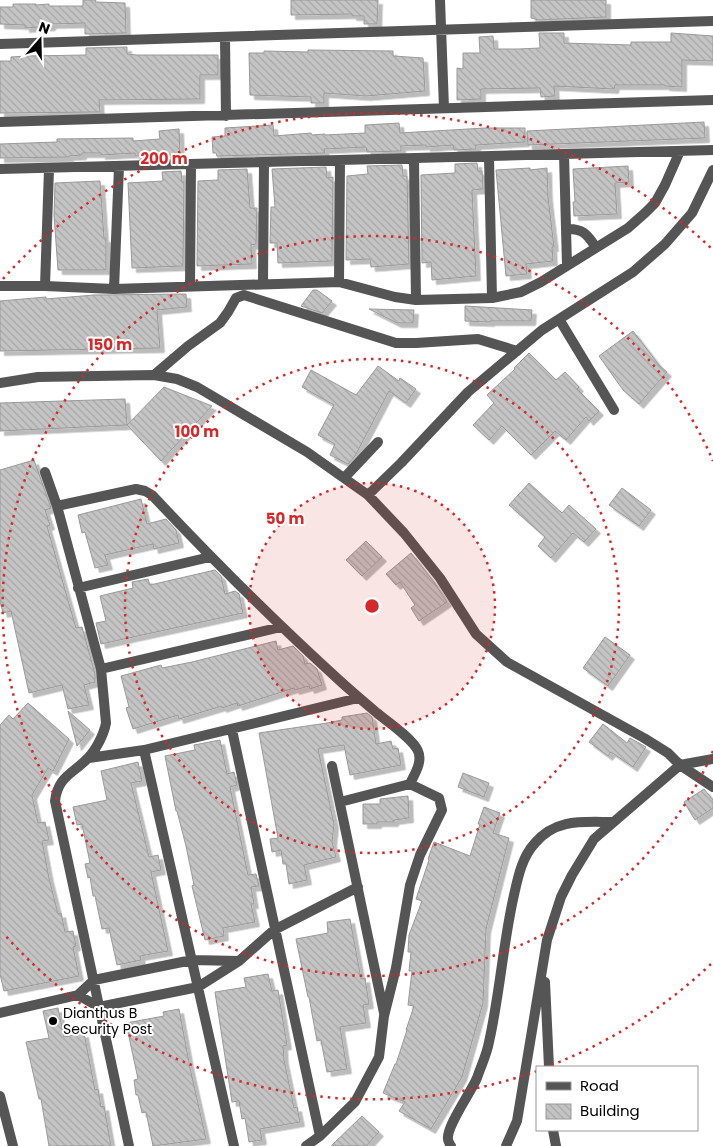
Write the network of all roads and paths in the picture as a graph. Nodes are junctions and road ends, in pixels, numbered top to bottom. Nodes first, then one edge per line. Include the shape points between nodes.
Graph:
1 (440, 0) edge
2 (713, 21) edge
3 (441, 30) junction
4 (225, 38) junction
5 (0, 44) edge
6 (713, 100) edge
7 (444, 108) junction
8 (226, 116) junction
9 (0, 122) edge
10 (713, 150) edge
11 (680, 151) junction
12 (564, 154) junction
13 (489, 156) junction
14 (414, 159) junction
15 (340, 161) junction
16 (264, 163) junction
17 (191, 165) junction
18 (118, 167) junction
19 (0, 169) edge
20 (49, 169) junction
21 (713, 170) edge
22 (566, 229) junction
23 (595, 246) junction
24 (567, 265) junction
25 (339, 282) junction
26 (263, 284) junction
27 (0, 286) edge
28 (44, 286) junction
29 (190, 286) junction
30 (114, 289) junction
31 (492, 298) junction
32 (416, 300) junction
33 (559, 319) junction
34 (517, 351) junction
35 (154, 374) junction
36 (0, 384) edge
37 (614, 410) dead end
38 (378, 442) dead end
39 (46, 472) dead end
40 (345, 477) junction
41 (368, 495) junction
42 (56, 506) junction
43 (210, 557) junction
44 (78, 588) junction
45 (281, 627) junction
46 (101, 669) junction
47 (358, 698) junction
48 (232, 730) junction
49 (144, 750) junction
50 (89, 758) junction
51 (713, 759) edge
52 (680, 765) junction
53 (332, 766) dead end
54 (410, 784) junction
55 (713, 787) edge
56 (340, 802) junction
57 (612, 822) junction
58 (358, 887) junction
59 (274, 930) junction
60 (192, 960) junction
61 (239, 961) junction
62 (544, 964) junction
63 (94, 980) junction
64 (198, 987) junction
65 (78, 995) junction
66 (99, 1007) junction
67 (0, 1013) edge
68 (384, 1016) junction
69 (549, 1066) edge
70 (0, 1096) edge
71 (553, 1131) edge
72 (320, 1136) junction
73 (13, 1146) edge
74 (129, 1146) edge
75 (234, 1146) edge
76 (306, 1146) edge
77 (451, 1146) edge
78 (506, 1146) edge
79 (556, 1146) edge

1 - 3 street
2 - 3 street
3 - 4 street
3 - 7 street
4 - 5 street
4 - 8 street
6 - 7 street
7 - 8 street
8 - 9 street
10 - 11 street
11 - 12 street
11 - 23 street via 655,203 628,228
12 - 13 street
12 - 22 street
13 - 14 street
13 - 31 street
14 - 15 street
14 - 32 street
15 - 16 street
15 - 25 street
16 - 17 street
16 - 26 street
17 - 18 street
17 - 29 street
18 - 20 street
18 - 30 street
19 - 20 street
20 - 28 street
21 - 33 street via 692,213 665,244 633,272
22 - 23 street via 587,233
22 - 24 street
23 - 24 street
24 - 31 street via 520,292
25 - 26 street
25 - 32 street
26 - 29 street
27 - 28 street
28 - 30 street
29 - 30 street
31 - 32 street
33 - 34 street
33 - 37 street
34 - 35 street via 478,339 396,342 244,295 236,298 220,323
34 - 41 street via 468,392
35 - 36 street via 38,377
35 - 40 street via 197,387
38 - 40 street
39 - 42 street
40 - 41 street
41 - 52 street via 440,578 476,634 507,662 644,738
42 - 43 street via 136,489 145,491
42 - 44 street
43 - 44 street
43 - 45 street
44 - 46 street
45 - 46 street
45 - 47 street
46 - 50 street via 106,723
47 - 48 street
47 - 54 street via 405,736 418,751 418,768
48 - 49 street
48 - 59 street
49 - 50 street
49 - 60 street
50 - 63 street via 62,780 56,790 55,801
51 - 52 street
52 - 55 street
52 - 57 street
53 - 56 street
54 - 56 street
54 - 68 street via 439,798 442,806 410,884
56 - 58 street
57 - 62 street via 594,839 564,890 547,940
57 - 77 street via 560,825 547,831 526,856 510,914 489,1044 474,1084 449,1129
58 - 59 street
58 - 68 street
59 - 61 street
59 - 72 street
60 - 61 street
60 - 63 street
60 - 64 street
61 - 64 street
62 - 69 street
62 - 78 street via 517,1121
63 - 65 street
63 - 66 street
64 - 66 street
64 - 75 street
65 - 66 street
65 - 67 street
66 - 74 street
68 - 72 street via 379,1057 371,1075 355,1102
70 - 73 street
71 - 79 street
72 - 76 street

